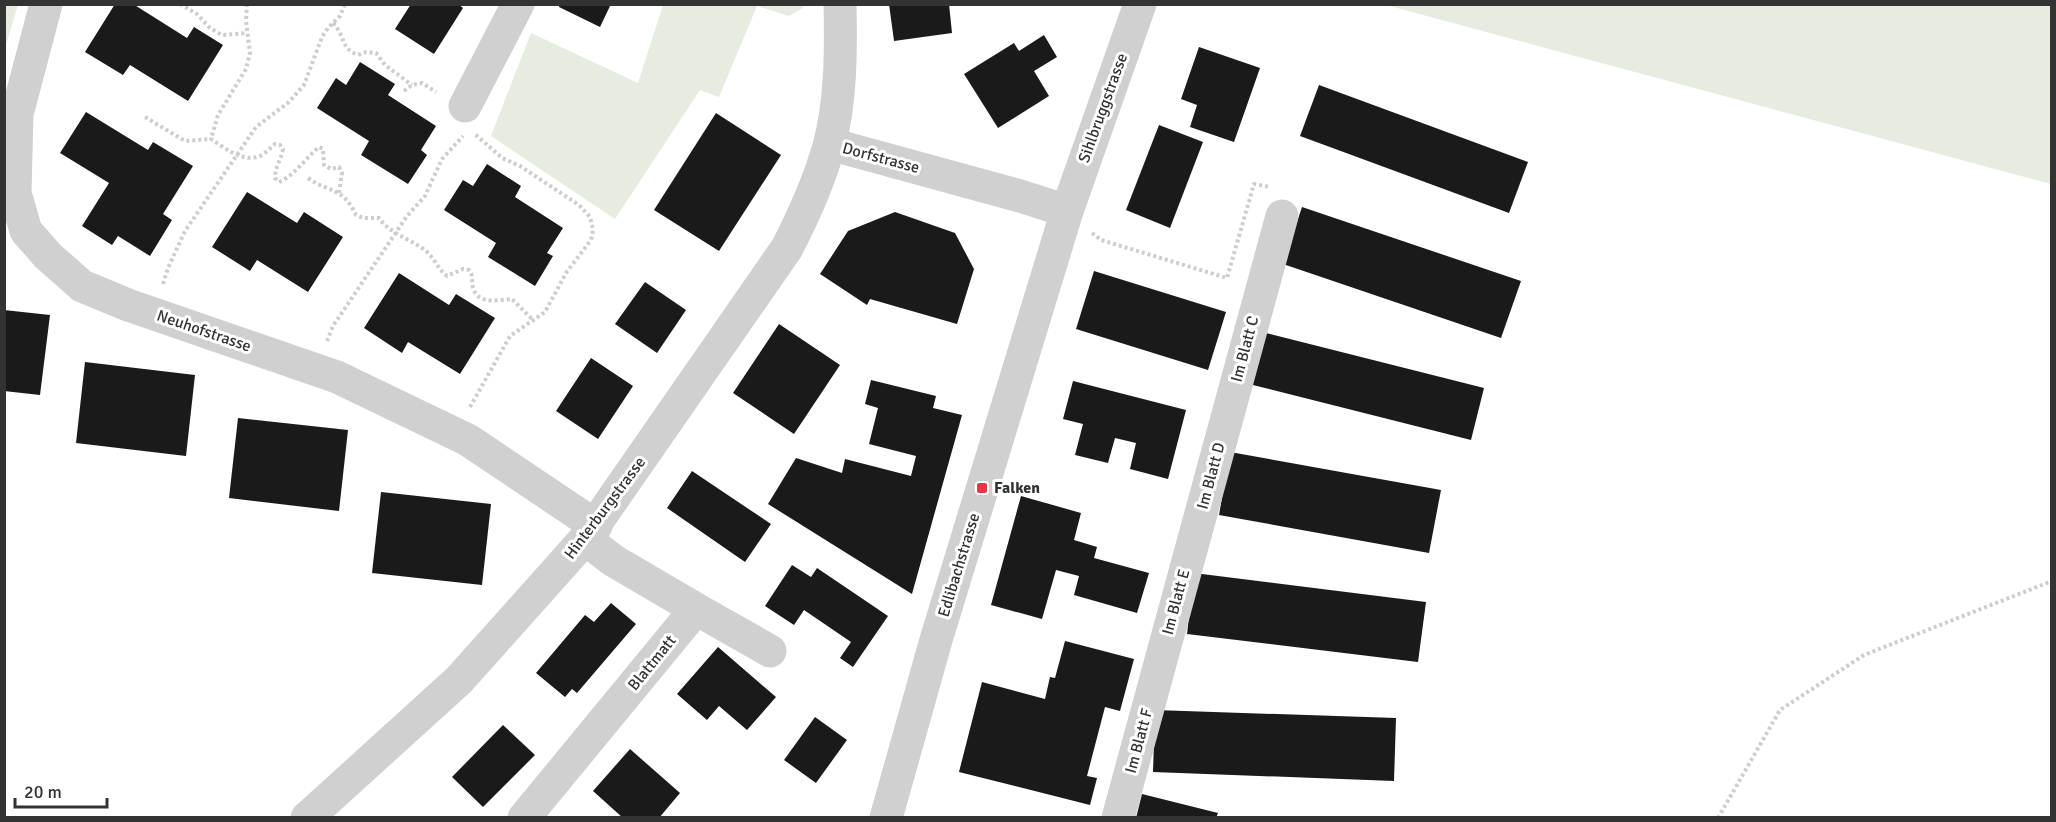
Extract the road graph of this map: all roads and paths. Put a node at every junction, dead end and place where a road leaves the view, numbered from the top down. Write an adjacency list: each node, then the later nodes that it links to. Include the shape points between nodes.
1 (46, 4): 22 (street, Neuhofstrasse, via 17,114 15,193 26,231 82,286)
2 (180, 4): 9 (path, via 222,35)
3 (247, 4): 9 (path)
4 (345, 4): 8 (path)
5 (518, 4): 12 (street)
6 (840, 4): 15 (street, Dorfstrasse, via 838,91)
7 (1140, 4): 20 (street, Sihlbruggstrasse)
8 (333, 23): 10 (path, via 342,33 349,52 376,53); 16 (path, via 322,37 304,85 256,127)
9 (247, 33): 14 (path, via 250,53 246,69 218,116)
10 (412, 85): 11 (path); 12 (path, via 422,83)
11 (404, 91)
12 (453, 103)
13 (146, 117): 14 (path, via 185,141)
14 (212, 139): 16 (path)
15 (830, 144): 20 (street, Dorfstrasse); 27 (street, Hinterburgstrasse, via 811,200 788,248)
16 (236, 156): 18 (path, via 261,156 275,144 280,145 282,155 275,170 279,182 319,147 323,149 324,165 331,169 339,167 342,173); 22 (path, via 185,231)
17 (308, 178): 18 (path)
18 (339, 193): 21 (path, via 356,215 379,218)
19 (1277, 201): 20 (path, via 1254,184 1227,278 1101,240); 25 (street, Im Blatt C, via 1263,286)
20 (1067, 211): 35 (street, Edlibachstrasse)
21 (396, 233): 23 (path, via 428,252 447,276 469,270 478,296 488,301 512,299); 23 (path, via 425,196 442,159 469,129 502,158 579,205 590,217 591,240 566,273 545,312); 24 (path, via 333,326)
22 (154, 314): 24 (street, Neuhofstrasse)
23 (533, 320): 26 (path, via 510,336)
24 (316, 370): 26 (street, Neuhofstrasse)
25 (1228, 411): 28 (street, Im Blatt D)
26 (455, 434): 27 (street, Neuhofstrasse)
27 (590, 533): 30 (street, via 614,561); 33 (street, Hinterburgstrasse, via 459,680)
28 (1193, 540): 32 (street, Im Blatt E)
29 (2052, 582): 37 (path, via 1864,655 1780,710)
30 (696, 609): 31 (street); 34 (street, Blattmatt)
31 (770, 651)
32 (1159, 664): 36 (street, Im Blatt F)
33 (307, 818)
34 (524, 818)
35 (886, 818)
36 (1118, 818)
37 (1718, 818)

